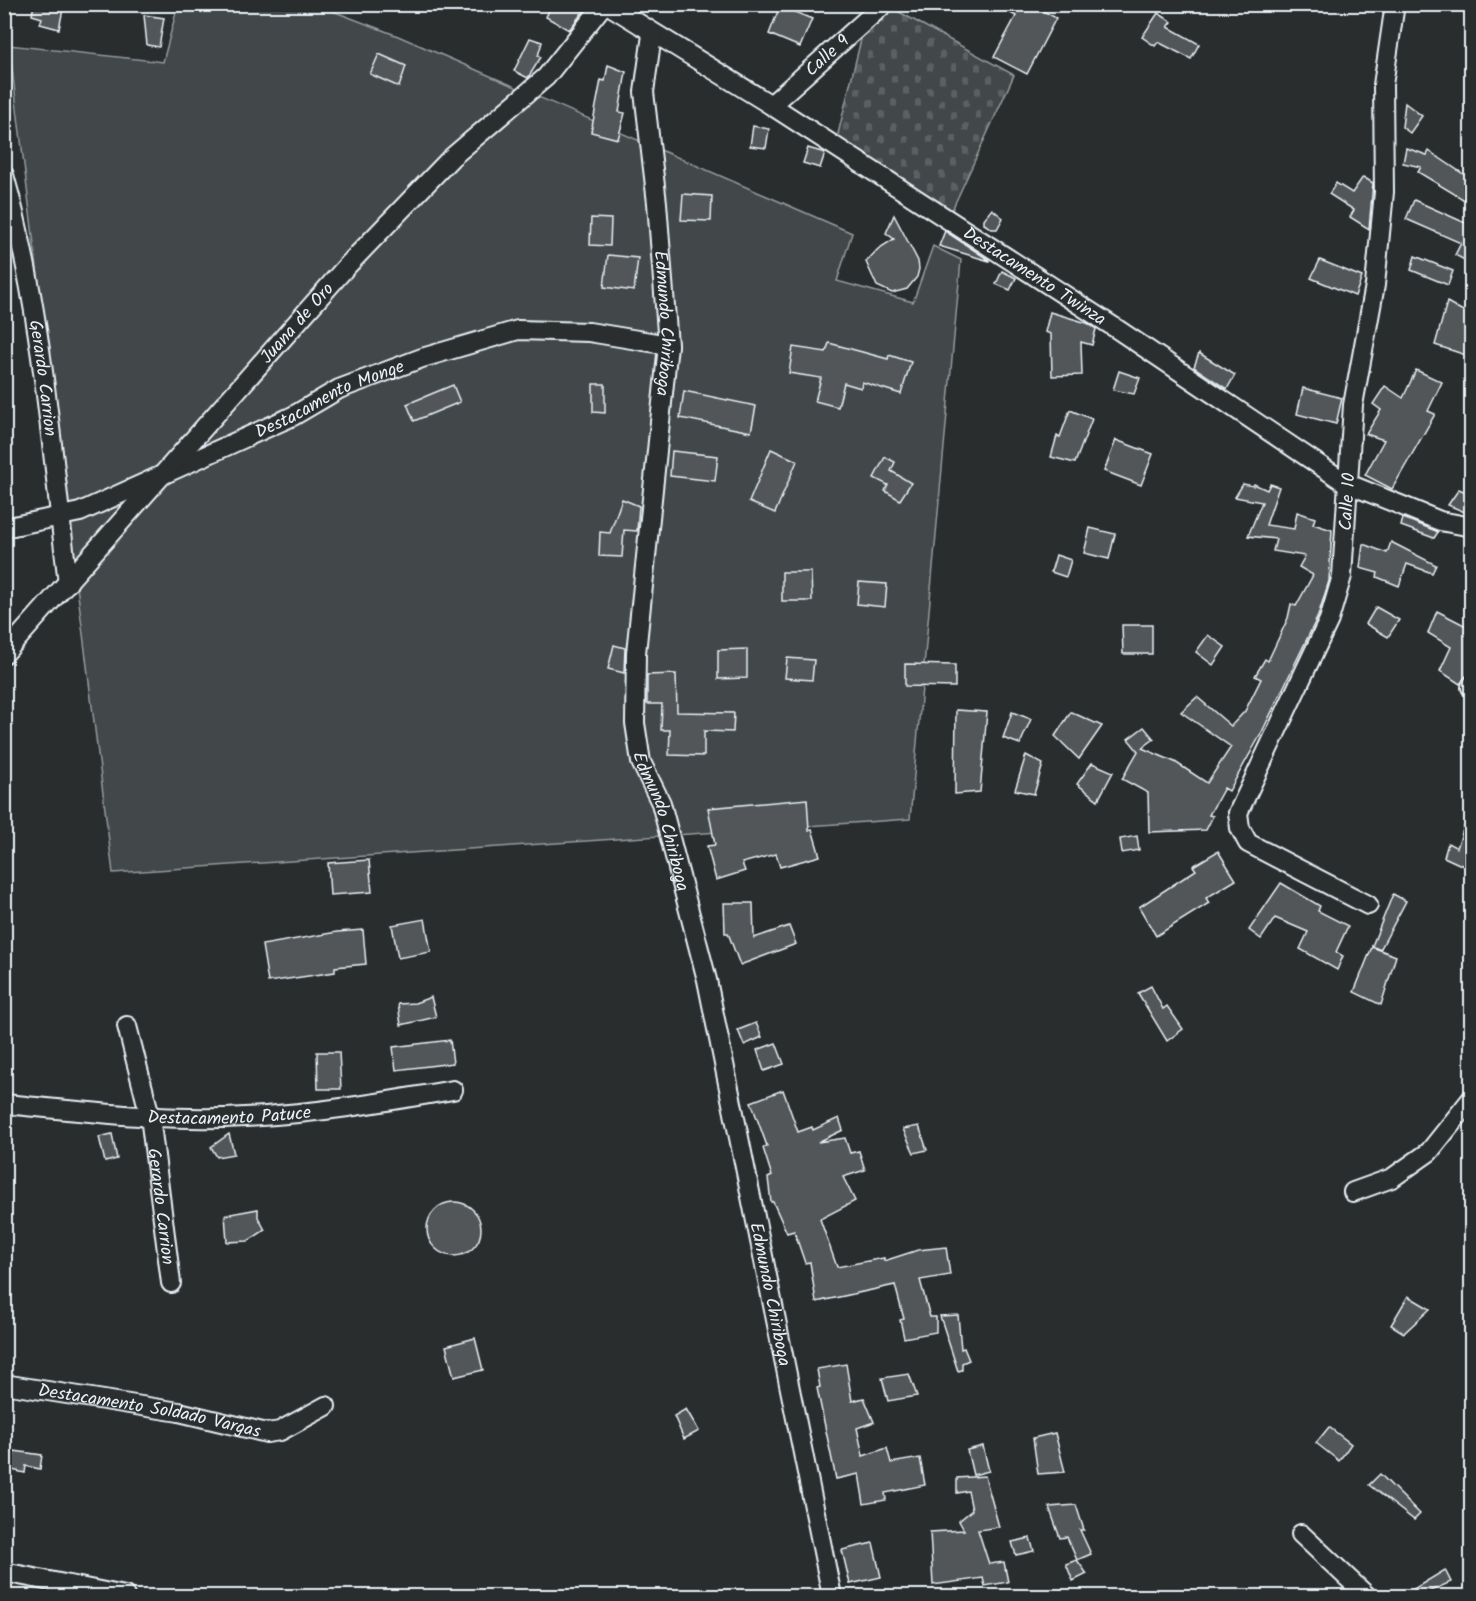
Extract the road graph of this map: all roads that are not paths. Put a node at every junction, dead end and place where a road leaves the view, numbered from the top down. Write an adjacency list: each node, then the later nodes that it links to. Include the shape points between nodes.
1 (605, 4): 4 (street, Destacamento Twinza); 8 (street, Juana de Oro, via 546,77 451,158 346,267)
2 (884, 4): 5 (street, Calle 9)
3 (1395, 4): 9 (street, Calle 10, via 1383,85 1384,192 1375,285 1356,387)
4 (652, 35): 5 (street, Destacamento Twinza); 7 (street, Edmundo Chiriboga, via 644,92)
5 (771, 105): 9 (street, Destacamento Twinza)
6 (4, 175): 10 (street, Gerardo Carrion, via 37,316)
7 (668, 345): 8 (street, Destacamento Monge, via 589,332 518,330 422,358 339,389 293,417); 28 (street, Edmundo Chiriboga, via 636,653 635,723 641,762 661,803 707,980)
8 (161, 476): 10 (street, Destacamento Monge); 13 (street, Juana de Oro)
9 (1346, 483): 11 (street, Destacamento Twinza, via 1440,521); 15 (street, Calle 10, via 1342,576 1337,600 1238,813 1248,843)
10 (60, 518): 12 (street, Destacamento Monge); 13 (street, Gerardo Carrion)
11 (1472, 527)
12 (4, 528)
13 (68, 583): 14 (street, Juana de Oro)
14 (4, 654)
15 (1368, 905)
16 (128, 1026): 20 (street, Gerardo Carrion)
17 (453, 1090): 20 (street, Destacamento Patuce, via 351,1108 256,1116)
18 (1472, 1098): 21 (street, via 1430,1152 1392,1178)
19 (4, 1104): 20 (street, Destacamento Patuce)
20 (150, 1116): 22 (street, Gerardo Carrion)
21 (1353, 1192)
22 (171, 1283)
23 (4, 1384): 24 (street, Destacamento Soldado Vargas, via 179,1412 267,1434)
24 (326, 1406)
25 (1301, 1534): 29 (street)
26 (4, 1572): 27 (street)
27 (125, 1596)
28 (832, 1596)
29 (1367, 1596)

